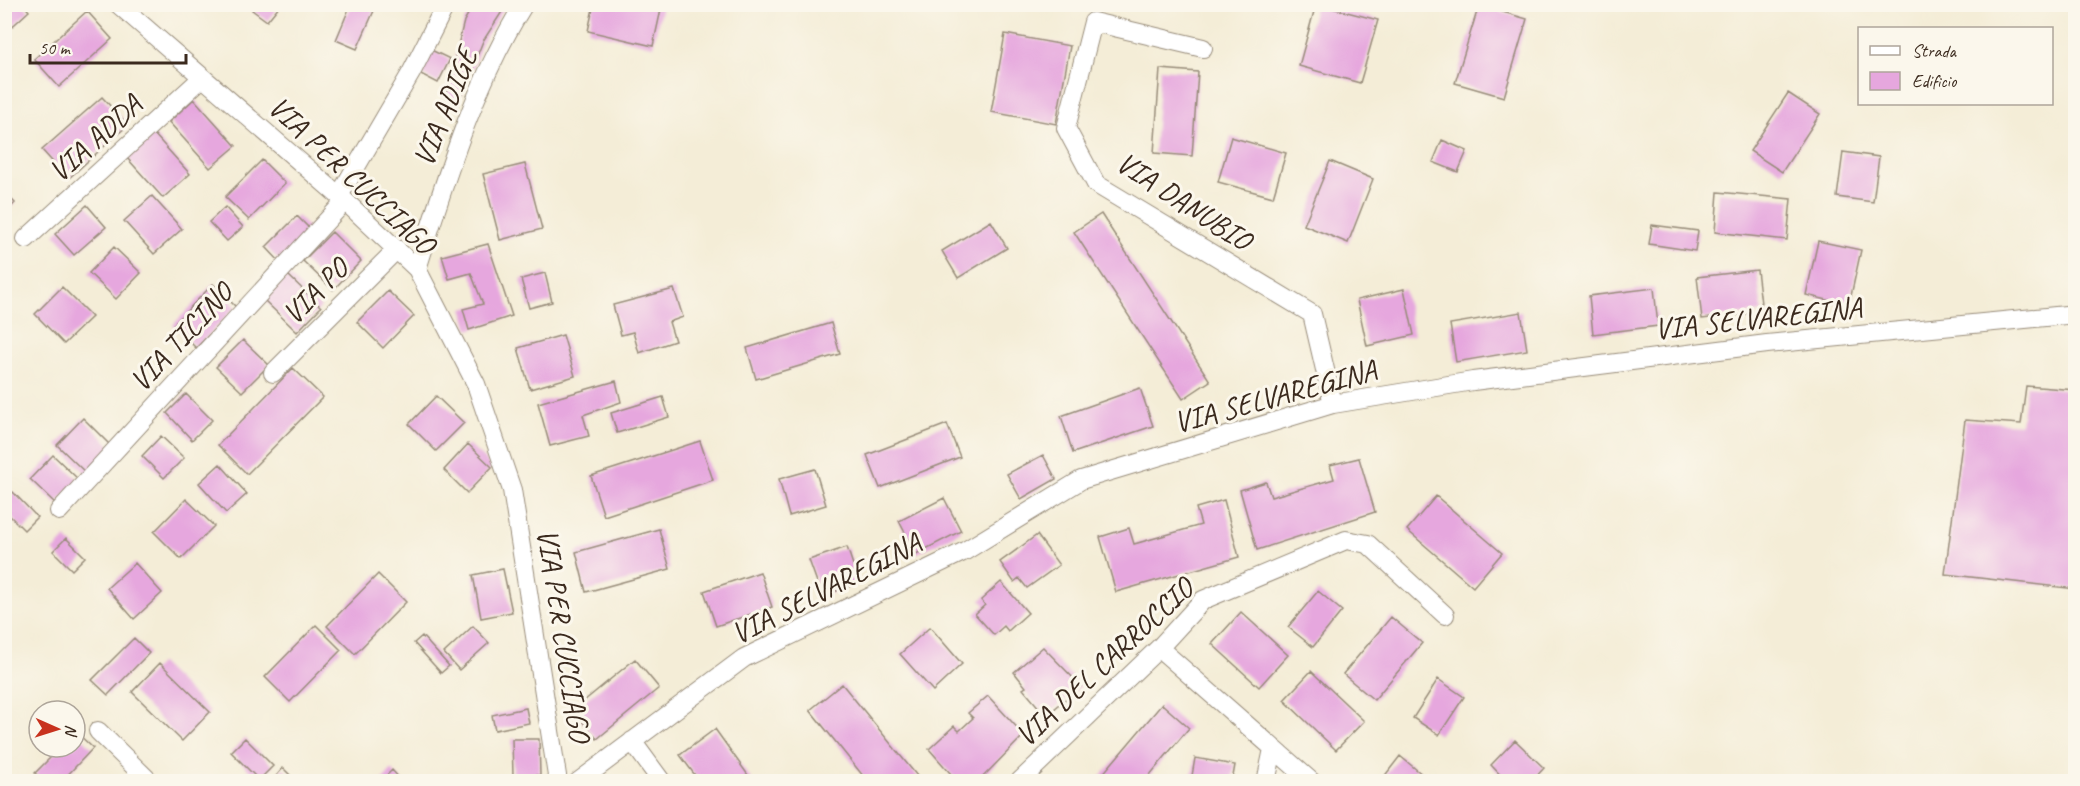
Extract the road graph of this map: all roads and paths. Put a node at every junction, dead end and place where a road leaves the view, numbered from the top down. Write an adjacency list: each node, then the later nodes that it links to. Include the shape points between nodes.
1 (118, 4): 5 (street, VIA PER CUCCIAGO)
2 (446, 4): 6 (street, VIA TICINO)
3 (524, 4): 9 (street, VIA ADIGE, via 507,32 458,141)
4 (1203, 48): 12 (street, VIA DANUBIO, via 1093,22 1066,128 1096,184 1312,314)
5 (202, 78): 6 (street, VIA PER CUCCIAGO); 7 (street, VIA ADDA)
6 (342, 198): 8 (street, VIA PER CUCCIAGO); 13 (street, VIA TICINO)
7 (26, 239)
8 (398, 249): 9 (street, VIA PER CUCCIAGO); 11 (street, VIA PO)
9 (417, 269): 20 (street, VIA PER CUCCIAGO, via 476,384 512,490)
10 (2076, 314): 12 (street, VIA SELVAREGINA, via 1744,347 1473,381)
11 (273, 374)
12 (1333, 404): 17 (street, VIA SELVAREGINA, via 1082,480 965,550 744,658)
13 (59, 511)
14 (1445, 615): 15 (street, VIA DEL CARROCCIO, via 1368,544 1346,540 1203,600)
15 (1159, 648): 18 (street); 23 (street, VIA DEL CARROCCIO)
16 (98, 731): 19 (street)
17 (632, 741): 21 (street, VIA SELVAREGINA); 22 (street)
18 (1273, 749): 24 (street); 25 (street)
19 (150, 782)
20 (558, 782)
21 (578, 782)
22 (662, 782)
23 (1019, 782)
24 (1266, 782)
25 (1312, 782)

